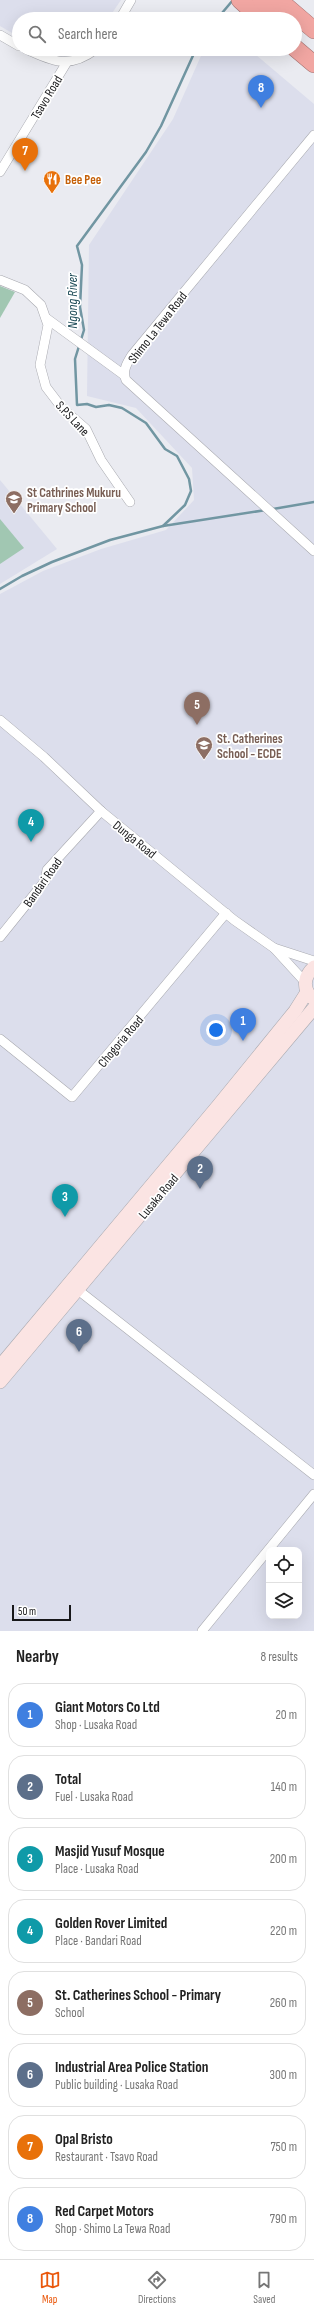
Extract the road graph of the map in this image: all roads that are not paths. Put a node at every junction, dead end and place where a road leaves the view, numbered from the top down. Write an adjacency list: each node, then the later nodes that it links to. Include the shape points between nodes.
1 (131, 0): 6 (street)
2 (240, 0): 7 (highway)
3 (262, 0): 8 (highway)
4 (279, 0): 9 (highway)
5 (289, 0): 11 (highway)
6 (124, 12)
7 (253, 12)
8 (276, 12)
9 (293, 12)
10 (302, 20): 12 (highway)
11 (314, 21)
12 (314, 30)
13 (302, 34): 16 (highway)
14 (0, 36): 15 (street)
15 (12, 42)
16 (314, 44)
17 (302, 54): 21 (highway)
18 (41, 56): 20 (street)
19 (85, 56): 20 (street)
20 (67, 62): 23 (street, Tsavo Road)
21 (314, 64)
22 (314, 136): 26 (street, Shimo La Tewa Road, via 132,355)
23 (0, 172)
24 (0, 280): 25 (street, S.P.S Lane, via 25,290 34,297 41,305)
25 (46, 318): 26 (street); 27 (street, S.P.S Lane, via 46,335 40,365 46,387 62,408 86,429 101,460)
26 (124, 375): 28 (street, Shimo La Tewa Road, via 136,390)
27 (130, 502)
28 (314, 551)
29 (1, 723): 30 (street, Dunga Road, via 44,757)
30 (101, 811): 31 (street, Dunga Road); 32 (street, Bandari Road, via 46,870 44,881)
31 (226, 913): 33 (street, Dunga Road); 38 (street, Chogoria Road, via 72,1097)
32 (0, 937)
33 (274, 948): 34 (street, Dunga Road); 36 (street, Dunga Road)
34 (314, 961)
35 (314, 967): 36 (main road, Lusaka Road, via 306,976)
36 (309, 991): 40 (main road, Lusaka Road, via 217,1107)
37 (314, 1008): 39 (main road, Lusaka Road)
38 (0, 1039)
39 (78, 1290): 41 (main road, Lusaka Road); 42 (street)
40 (0, 1366)
41 (0, 1382)
42 (314, 1475)
43 (314, 1494): 44 (street)
44 (202, 1631)

